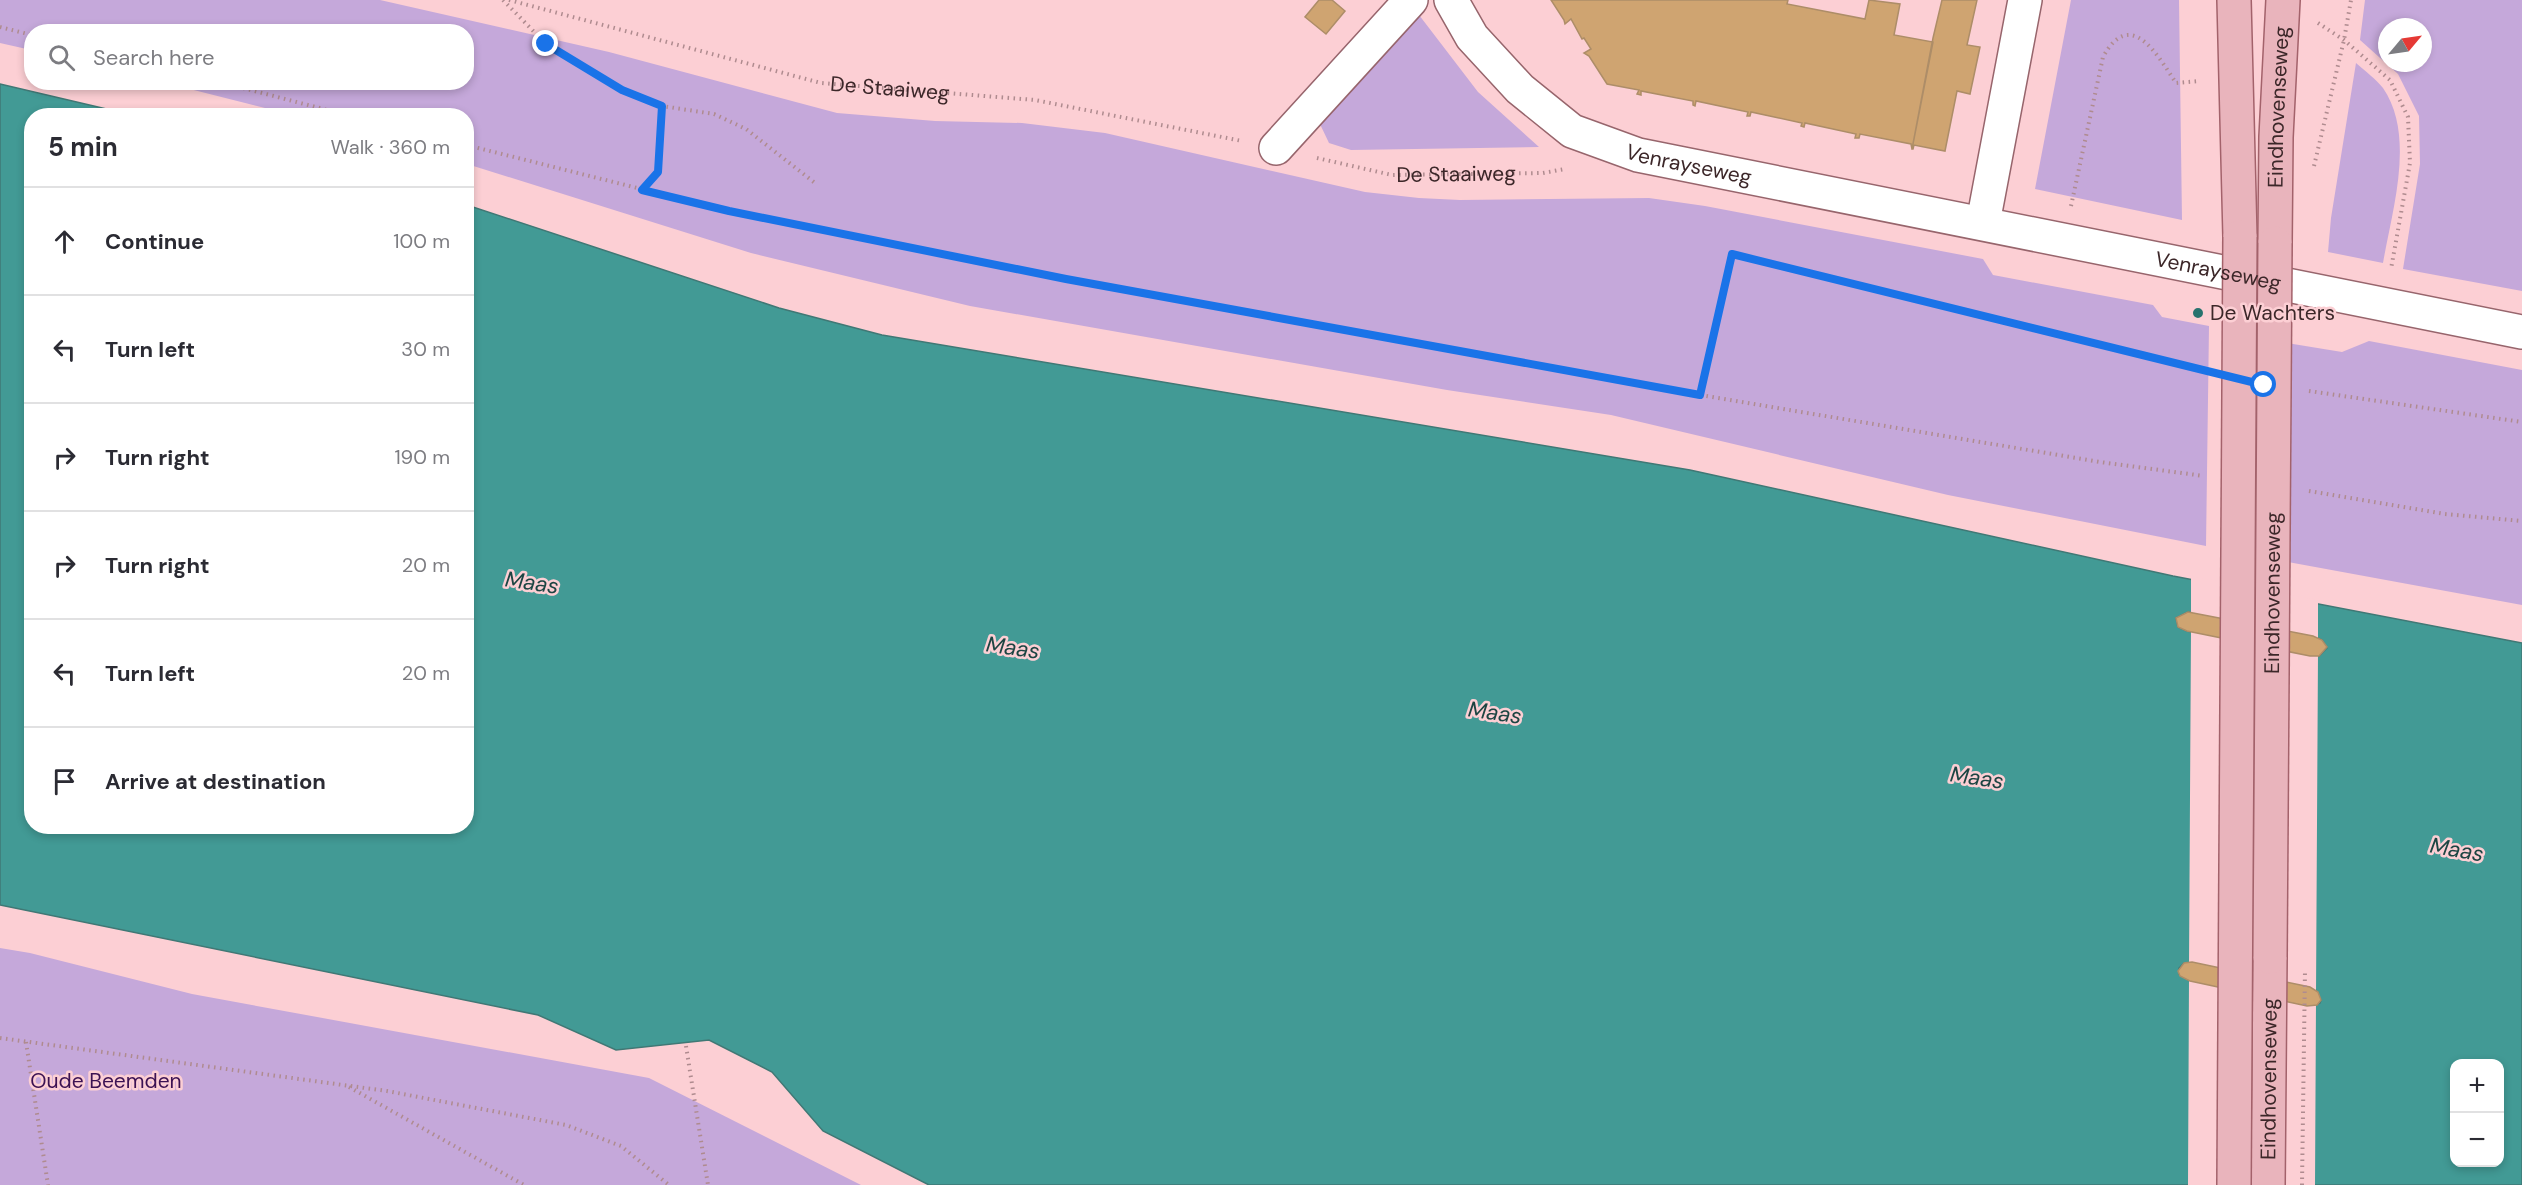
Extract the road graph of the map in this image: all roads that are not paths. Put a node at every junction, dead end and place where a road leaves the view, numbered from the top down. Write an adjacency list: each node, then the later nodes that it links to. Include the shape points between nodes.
1 (1411, 0): 6 (street)
2 (1450, 0): 7 (street, Venrayseweg, via 1472,37 1520,89 1572,131 1638,155)
3 (2025, 0): 7 (street)
4 (2234, 0): 9 (main road, Eindhovenseweg, bridge, via 2240,237)
5 (2283, 0): 10 (main road, Eindhovenseweg, bridge, via 2276,137)
6 (1276, 148)
7 (1983, 223): 8 (street, Venrayseweg)
8 (2522, 332)
9 (2234, 1185)
10 (2268, 1185)

